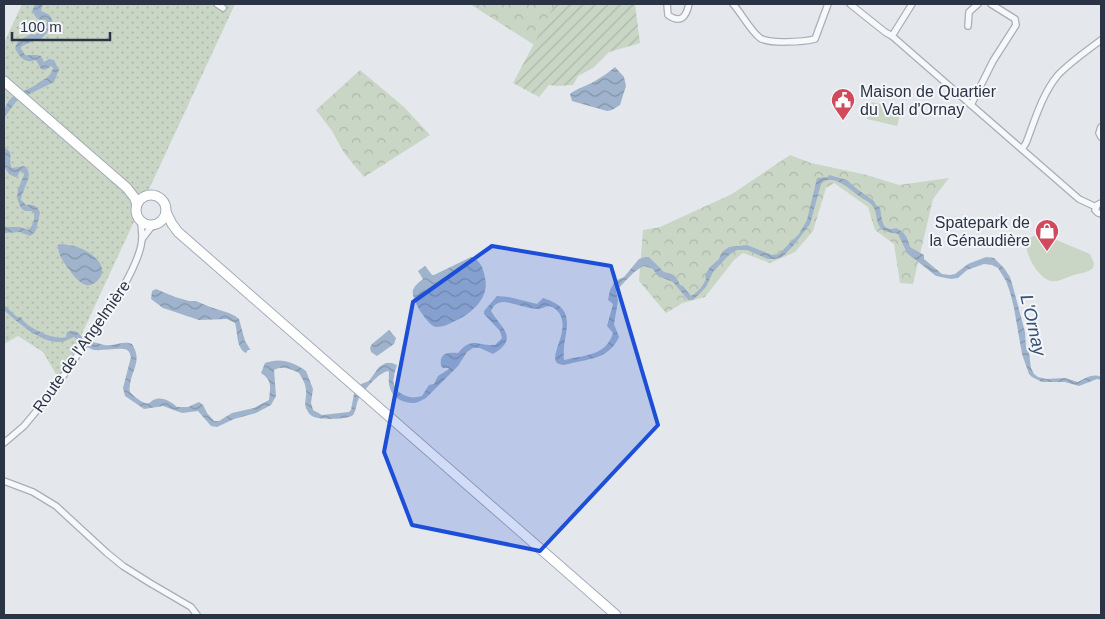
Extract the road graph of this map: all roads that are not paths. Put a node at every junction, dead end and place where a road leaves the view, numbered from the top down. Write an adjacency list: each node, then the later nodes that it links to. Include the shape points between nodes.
1 (217, 4): 10 (street)
2 (667, 4): 3 (street, via 668,15 679,20 684,17)
3 (688, 4)
4 (733, 4): 5 (street, via 764,41 800,42 815,39)
5 (828, 4)
6 (850, 4): 12 (street)
7 (912, 4): 12 (street)
8 (978, 4): 11 (street, via 969,12)
9 (991, 4): 15 (street, via 1015,19 1016,25)
10 (222, 8)
11 (968, 26)
12 (892, 36): 15 (street)
13 (1101, 40): 18 (street, via 1059,75 1045,96)
14 (4, 81): 19 (main road)
15 (971, 105): 18 (street)
16 (1101, 127): 17 (street)
17 (1101, 137)
18 (1022, 149): 22 (street, via 1078,199)
19 (127, 188): 20 (main road); 21 (main road)
20 (147, 196): 21 (main road); 23 (main road, via 161,199)
21 (137, 204): 25 (main road, via 136,213)
22 (1099, 204): 24 (street, via 1095,210)
23 (166, 212): 26 (main road, via 164,219); 27 (main road)
24 (1101, 214)
25 (141, 222): 26 (main road); 28 (street, Route de l'Angelmière)
26 (155, 225): 27 (main road); 28 (street, Route de l'Angelmière)
27 (178, 232): 32 (main road)
28 (142, 239): 29 (street, Route de l'Angelmière, via 130,276 91,336 53,391 24,426)
29 (4, 443)
30 (4, 481): 31 (street, via 33,492 56,506 123,566 191,607)
31 (197, 615)
32 (616, 615)

